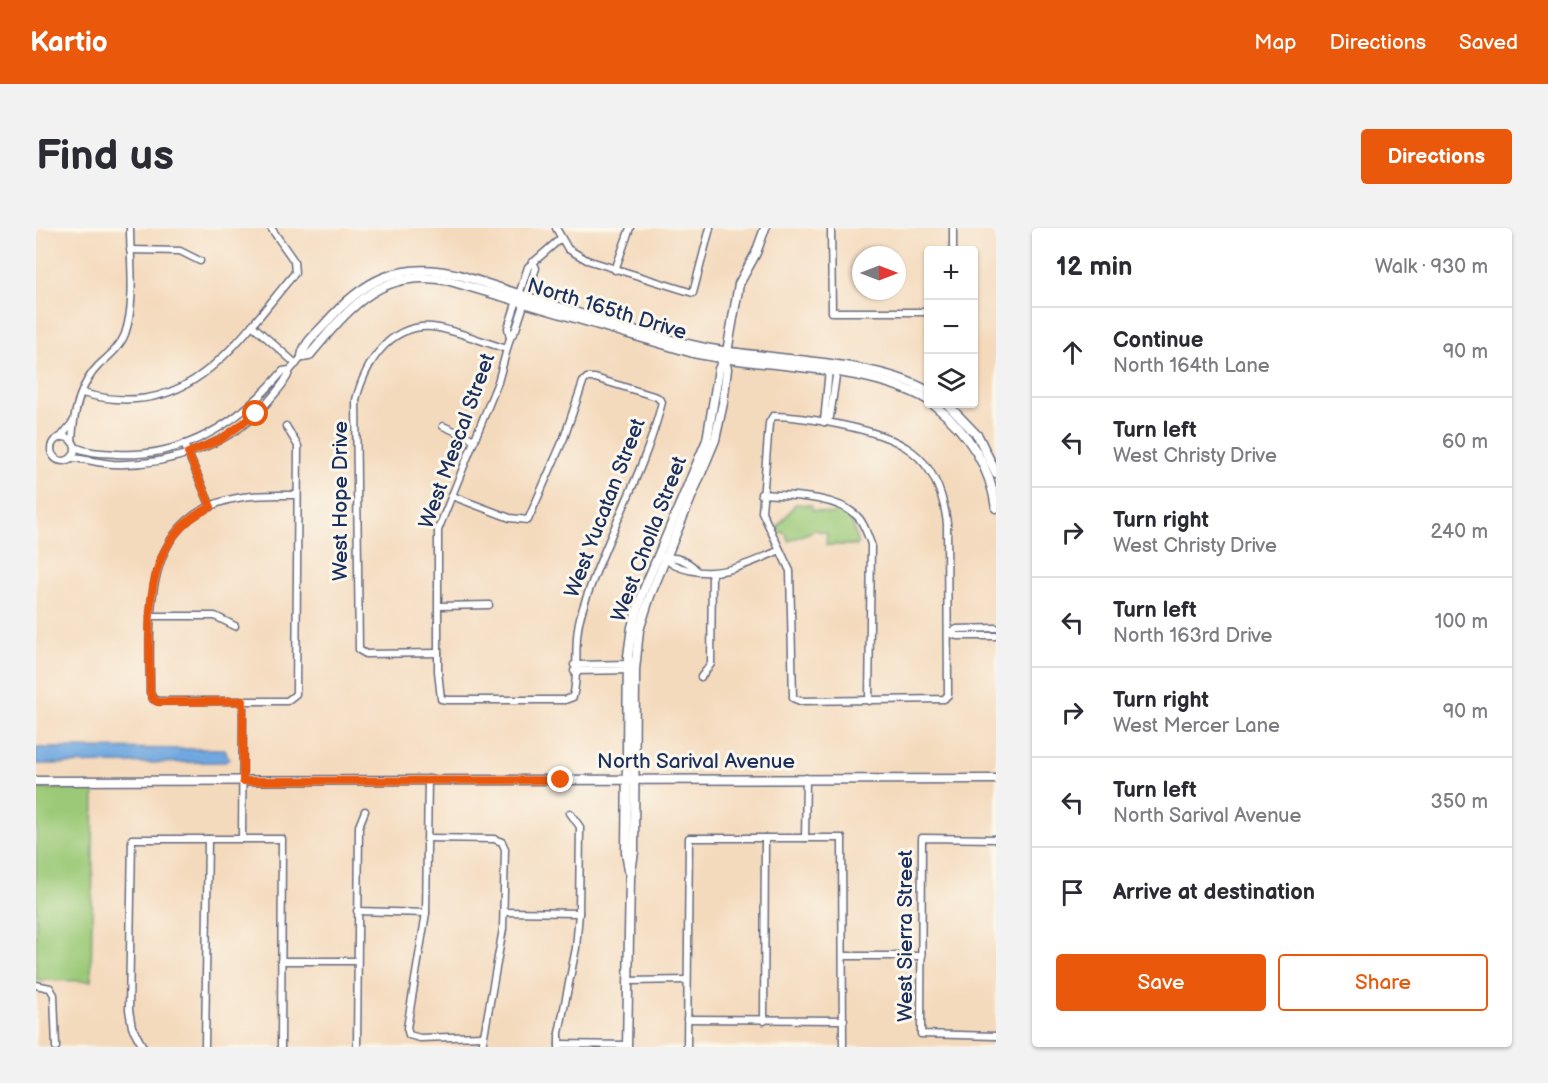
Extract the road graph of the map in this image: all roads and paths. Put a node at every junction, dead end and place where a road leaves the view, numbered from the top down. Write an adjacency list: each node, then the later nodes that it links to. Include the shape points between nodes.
1 (130, 228): 11 (street)
2 (271, 228): 16 (street, via 296,269)
3 (556, 228): 9 (street)
4 (630, 228): 13 (street)
5 (710, 228): 13 (street, North 165th Drive, via 693,292)
6 (765, 228): 18 (street, West Cholla Street, via 739,284)
7 (831, 228): 15 (street, via 832,312)
8 (952, 228): 10 (street)
9 (560, 239): 13 (street, North 165th Drive, via 587,260); 14 (street, West Mescal Street, via 533,262 536,268)
10 (953, 246)
11 (130, 250): 12 (street, via 180,251); 23 (street, via 126,332 92,374)
12 (201, 261)
13 (615, 270)
14 (521, 298): 17 (street, West Mescal Street, via 508,328); 18 (street, North 165th Drive, via 665,345); 19 (street, North 165th Drive, via 441,279 392,282 359,300 309,356)
15 (924, 312)
16 (252, 326): 19 (street); 23 (street, via 214,367 175,390 134,400)
17 (507, 349): 33 (street, West Mescal Street); 54 (street, West Hope Drive, via 432,327 411,329 374,355 361,378 356,400 359,650 366,654)
18 (726, 356): 21 (street, North 165th Drive); 45 (street, West Cholla Street, via 719,369 707,440)
19 (299, 360): 20 (street)
20 (290, 370): 35 (street, via 283,371 240,415 208,435); 36 (street, via 288,378 265,405 241,427)
21 (833, 370): 22 (street, via 897,377); 24 (street, North 165th Drive, via 895,385); 28 (street)
22 (924, 389)
23 (82, 393): 27 (street)
24 (924, 398)
25 (939, 408): 29 (street)
26 (950, 408): 29 (street)
27 (73, 421): 32 (street); 34 (street)
28 (824, 422): 39 (street, via 773,416); 52 (street, via 879,432 901,443 920,458 937,483 945,504)
29 (961, 422): 38 (street, via 982,444); 43 (street, via 983,462)
30 (286, 426): 40 (street, via 298,446)
31 (443, 426): 33 (street)
32 (60, 438): 34 (street); 37 (street, via 52,447 53,454 62,461)
33 (475, 440): 41 (street, West Mescal Street)
34 (74, 444): 35 (street, via 91,452 124,454); 37 (street)
35 (184, 444): 36 (street)
36 (188, 453): 37 (street, via 127,464); 42 (street)
37 (72, 458)
38 (996, 473)
39 (761, 494): 44 (street, via 762,513); 59 (street, via 834,503 857,516 871,543)
40 (297, 495): 42 (street, via 241,497); 60 (street, via 296,694 293,699)
41 (452, 496): 48 (street, West Mescal Street, via 438,530); 56 (street, West Yucatan Street, via 510,518 528,520 587,378 657,397 662,402 647,450 593,576 579,622)
42 (211, 507): 49 (street, via 172,536 154,575)
43 (996, 508)
44 (780, 550): 46 (street, via 735,571); 59 (street, via 792,582 793,698)
45 (663, 557): 46 (street); 55 (street, West Cholla Street, via 641,621)
46 (712, 573): 57 (street, via 711,664)
47 (489, 605): 48 (street)
48 (439, 606): 54 (street, West Mescal Street)
49 (150, 616): 50 (street, via 215,616); 60 (street, via 153,699)
50 (235, 626)
51 (996, 628): 52 (street, via 957,629)
52 (949, 633): 53 (street); 59 (street, via 948,695 944,699)
53 (996, 636)
54 (438, 653): 58 (street, West Mescal Street, via 441,699)
55 (631, 667): 56 (street); 63 (street, West Cholla Street)
56 (574, 668): 58 (street, West Yucatan Street)
57 (701, 677)
58 (573, 697)
59 (869, 700)
60 (243, 701): 66 (street)
61 (806, 778): 63 (street, North Sarival Avenue); 64 (street, North Sarival Avenue); 71 (street)
62 (428, 779): 63 (street, North Sarival Avenue); 66 (street, North Sarival Avenue); 69 (street)
63 (631, 779): 84 (street, West Cholla Street, via 626,852 630,878)
64 (996, 779)
65 (36, 781): 66 (street, North Sarival Avenue)
66 (243, 781): 73 (street)
67 (365, 811): 75 (street, via 359,826)
68 (570, 813): 78 (street, via 580,827)
69 (428, 838): 76 (street, via 502,842); 77 (street)
70 (765, 838): 71 (street); 83 (street, via 689,838); 88 (street)
71 (805, 838): 79 (street, via 842,838)
72 (208, 839): 73 (street); 94 (street, via 132,839 129,1010 132,1028); 95 (street)
73 (242, 839): 81 (street, via 282,840)
74 (996, 839): 80 (street, West Sierra Street, via 922,838)
75 (357, 910): 77 (street); 82 (street)
76 (504, 912): 78 (street); 89 (street)
77 (426, 913): 89 (street, via 409,1035)
78 (579, 913): 91 (street)
79 (843, 956): 80 (street); 87 (street)
80 (922, 956): 90 (street, West Sierra Street, via 921,1034)
81 (281, 961): 82 (street); 96 (street)
82 (356, 961): 97 (street)
83 (687, 980): 84 (street); 86 (street)
84 (629, 981): 92 (street, West Cholla Street)
85 (36, 986): 93 (street, via 50,988 54,994)
86 (687, 1019): 88 (street); 99 (street)
87 (844, 1020): 88 (street); 100 (street)
88 (764, 1021)
89 (482, 1036): 98 (street)
90 (996, 1036)
91 (559, 1046): 92 (street)
92 (627, 1046)
93 (56, 1047)
94 (143, 1047)
95 (205, 1047)
96 (281, 1047)
97 (357, 1047)
98 (482, 1047)
99 (687, 1047)
100 (843, 1047)

